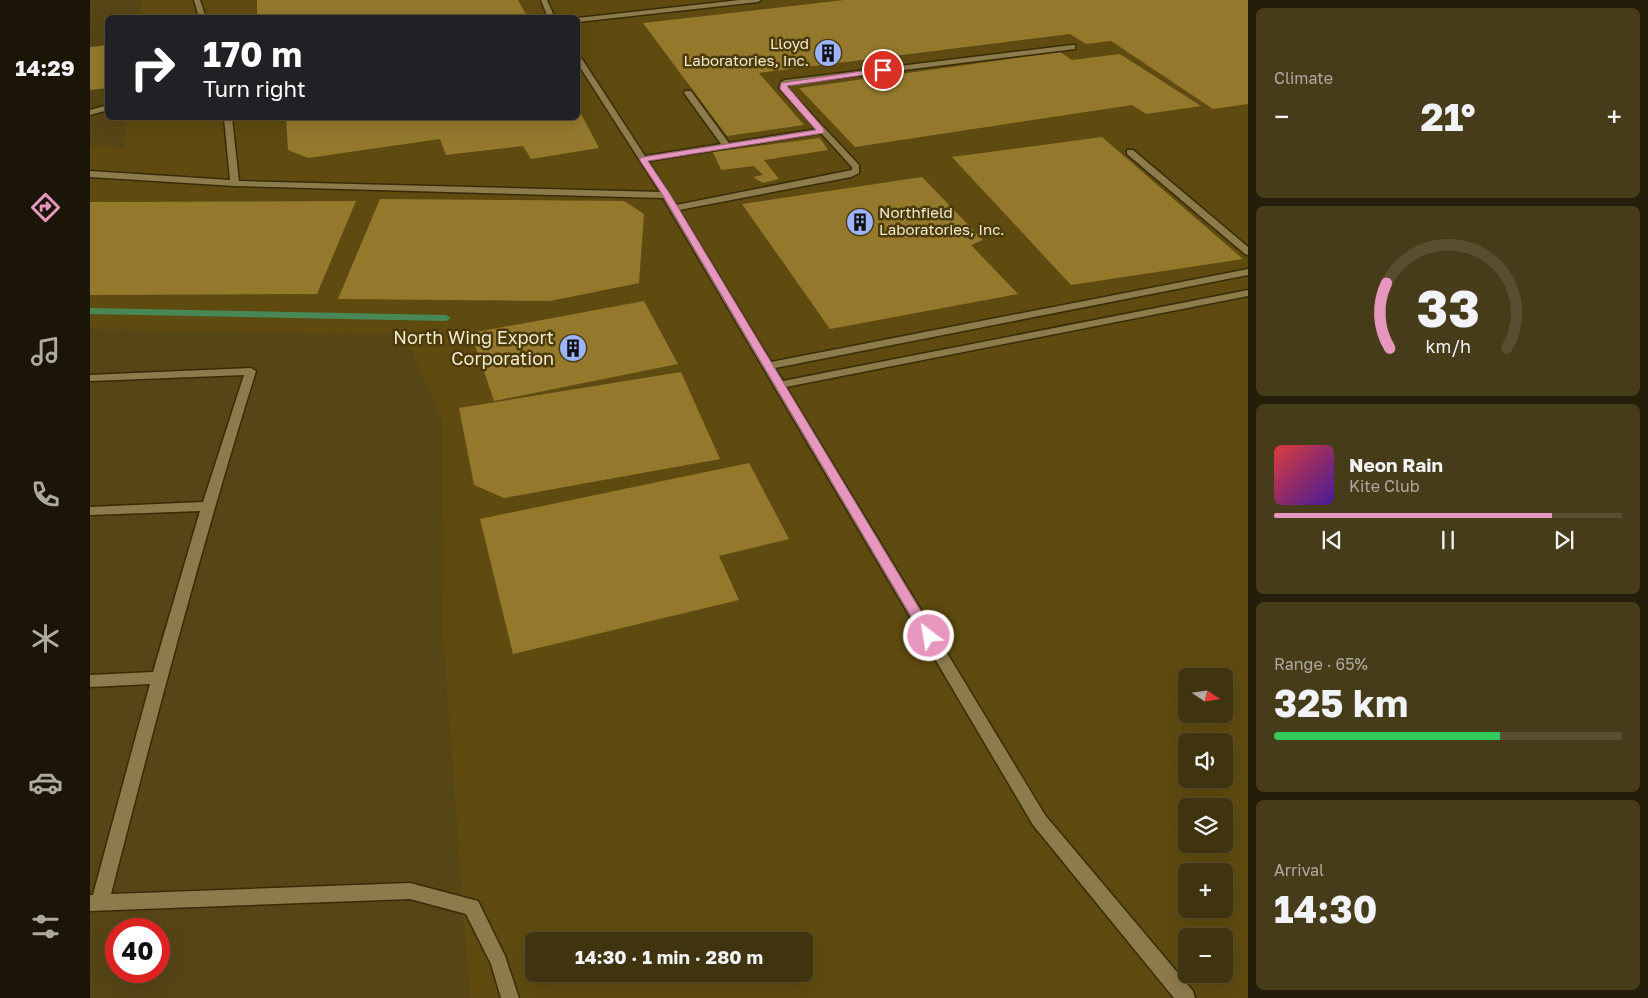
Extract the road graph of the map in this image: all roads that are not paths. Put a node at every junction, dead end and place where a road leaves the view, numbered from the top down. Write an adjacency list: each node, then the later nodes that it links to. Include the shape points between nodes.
1 (197, 0): 4 (street)
2 (544, 0): 5 (street)
3 (758, 0): 6 (street)
4 (201, 15)
5 (551, 15)
6 (580, 20)
7 (1072, 46): 13 (street, via 784,84 783,88)
8 (580, 62): 16 (street)
9 (688, 94): 14 (street)
10 (105, 108): 11 (street)
11 (90, 113)
12 (228, 120): 18 (street)
13 (821, 131): 14 (street); 20 (street, via 856,167 856,171)
14 (728, 146): 16 (street)
15 (1130, 152): 21 (street)
16 (643, 159): 19 (street)
17 (90, 174): 18 (street)
18 (235, 183): 19 (street)
19 (666, 194): 20 (street)
20 (674, 208): 24 (street)
21 (1248, 252)
22 (1248, 272): 24 (street)
23 (1248, 292): 26 (street)
24 (768, 366): 26 (street)
25 (90, 378): 27 (street, via 251,371)
26 (780, 386): 33 (street, via 1039,820)
27 (208, 506): 28 (street); 29 (street)
28 (90, 511)
29 (158, 678): 30 (street); 31 (street)
30 (90, 682)
31 (95, 902): 32 (street, via 410,891 472,907 499,962)
32 (510, 998)
33 (1186, 998)

